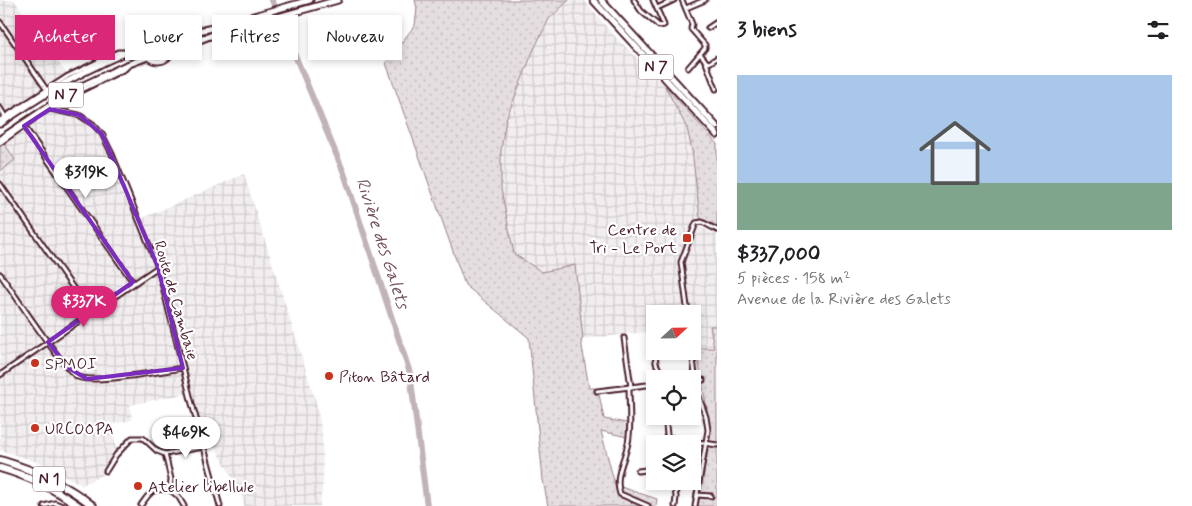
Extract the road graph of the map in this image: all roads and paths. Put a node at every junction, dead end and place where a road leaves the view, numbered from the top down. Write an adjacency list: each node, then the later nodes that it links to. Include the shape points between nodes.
1 (310, 0): 15 (main road)
2 (338, 0): 16 (main road)
3 (593, 0): 36 (main road, N 7)
4 (601, 0): 35 (main road, N 7)
5 (634, 0): 10 (street, via 659,26 664,25)
6 (653, 0): 10 (street)
7 (674, 0): 10 (street)
8 (682, 0): 11 (street)
9 (705, 0): 11 (street)
10 (657, 8)
11 (686, 8): 19 (street, via 691,29 705,45)
12 (0, 22): 25 (street)
13 (717, 22): 14 (street)
14 (708, 28)
15 (202, 30)
16 (202, 39)
17 (125, 53): 25 (street, via 118,52 95,62)
18 (125, 53): 33 (main road, N 7, via 63,84)
19 (701, 55): 22 (street); 24 (street)
20 (717, 58): 22 (street, via 709,64)
21 (141, 60): 23 (main road, N 7)
22 (705, 60): 26 (street)
23 (130, 63): 27 (street, via 125,69); 37 (main road, N 7, via 73,90)
24 (688, 68)
25 (46, 89): 31 (street)
26 (716, 89)
27 (60, 102): 29 (street); 30 (street)
28 (0, 108): 31 (street)
29 (50, 109): 30 (street, Route de Cambaie); 34 (street)
30 (64, 111): 41 (street, Route de Cambaie, via 79,115 102,134)
31 (6, 116): 32 (street)
32 (0, 120)
33 (0, 124)
34 (24, 126): 38 (street); 43 (street)
35 (717, 127)
36 (717, 135)
37 (0, 139)
38 (0, 143)
39 (0, 184): 45 (street)
40 (717, 230): 44 (street, via 697,222 694,224 681,262)
41 (158, 266): 43 (street); 48 (street, Route de Cambaie)
42 (0, 275): 47 (street)
43 (134, 282): 45 (street)
44 (687, 305)
45 (90, 312): 47 (street)
46 (624, 338): 51 (street)
47 (48, 342): 48 (street, via 73,374 87,379); 49 (street)
48 (183, 368): 57 (street, Route de Cambaie)
49 (0, 375)
50 (646, 385): 51 (street)
51 (630, 387): 52 (street); 77 (street, via 629,437 617,484 620,494)
52 (597, 391)
53 (701, 403): 55 (street, via 708,424)
54 (701, 442): 55 (street)
55 (706, 443): 56 (street); 67 (street)
56 (717, 445)
57 (203, 447): 58 (street); 76 (street, Route de Cambaie)
58 (165, 454): 62 (street, via 143,438 132,438); 64 (street, via 172,479)
59 (0, 460): 74 (highway, N 1, via 36,472)
60 (0, 468): 73 (highway, N 1, via 41,484)
61 (646, 470): 63 (street)
62 (106, 471)
63 (638, 471)
64 (170, 490): 70 (street, via 152,491); 75 (street)
65 (675, 490): 69 (street)
66 (677, 490): 69 (street)
67 (696, 495): 68 (street); 79 (street)
68 (711, 496)
69 (676, 497): 78 (street)
70 (141, 505)
71 (44, 506): 72 (street, via 55,502)
72 (62, 506)
73 (78, 506)
74 (93, 506)
75 (184, 506)
76 (220, 506)
77 (648, 506)
78 (675, 506)
79 (694, 506)

